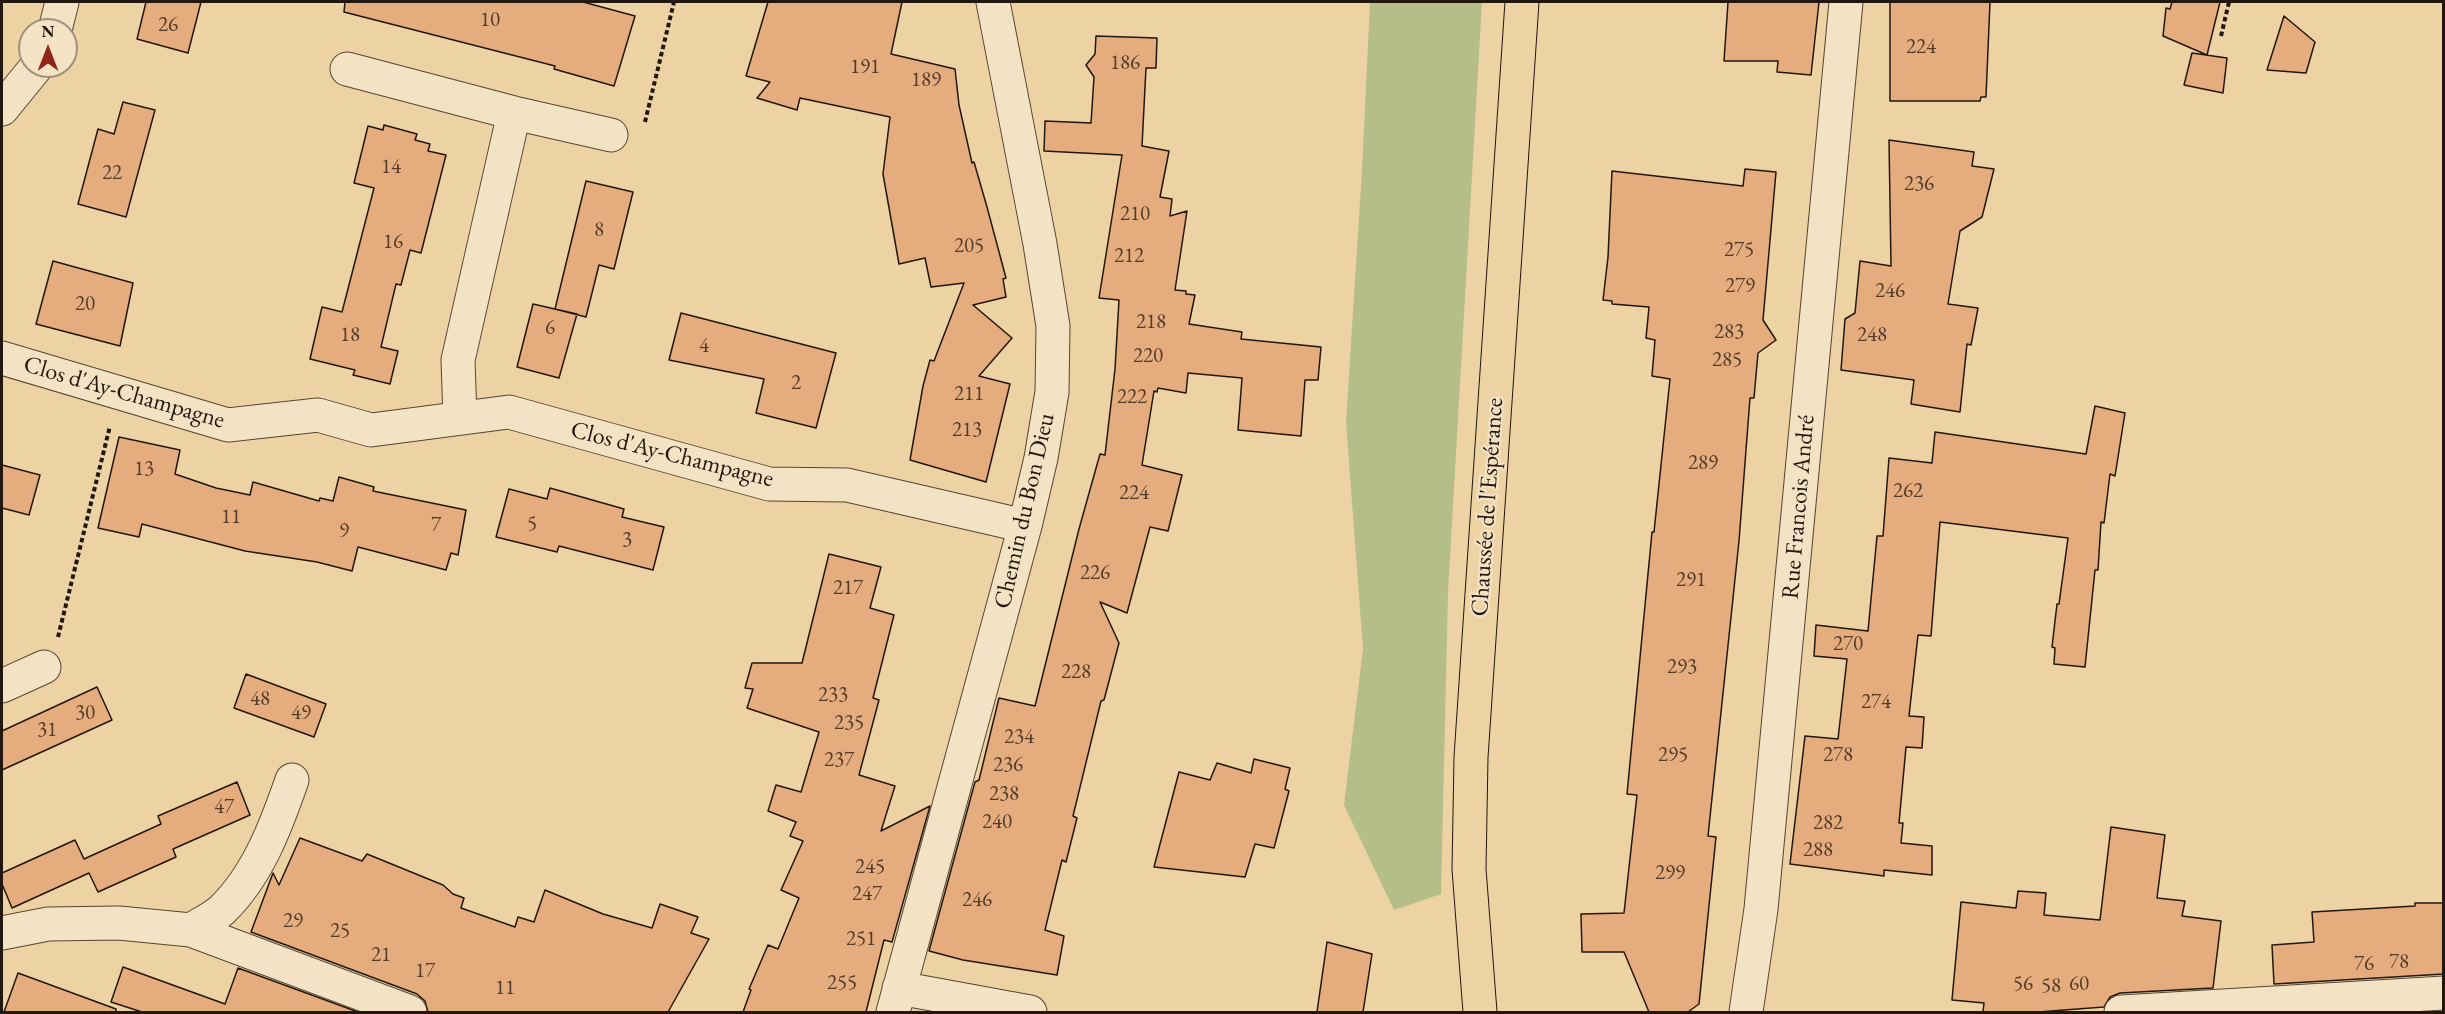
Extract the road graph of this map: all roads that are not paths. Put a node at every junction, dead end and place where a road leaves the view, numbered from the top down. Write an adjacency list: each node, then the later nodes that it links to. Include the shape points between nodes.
1 (63, 2): 5 (street)
2 (993, 2): 13 (street, Chemin du Bon Dieu, via 1053,326 1052,392)
3 (1522, 2): 23 (main road, Chaussée de l'Espérance, via 1471,757 1469,869)
4 (1846, 2): 24 (street, Rue Francois André, via 1761,909)
5 (58, 18)
6 (347, 69): 9 (street)
7 (27, 78): 8 (street)
8 (2, 109)
9 (514, 113): 10 (street); 12 (street, via 458,360)
10 (611, 135)
11 (2, 358): 12 (street, Clos d'Ay-Champagne, via 228,425 318,415 371,430)
12 (460, 418): 13 (street, Clos d'Ay-Champagne, via 509,412 769,484 847,485)
13 (1025, 526): 20 (street, Chemin du Bon Dieu)
14 (44, 667): 15 (street)
15 (2, 686)
16 (292, 780): 17 (street, via 273,835 249,876 221,910)
17 (190, 930): 18 (street, via 119,923 48,924); 21 (street)
18 (2, 933)
19 (2444, 993): 25 (street)
20 (896, 1000): 22 (street)
21 (410, 1012)
22 (1030, 1012)
23 (1480, 1012)
24 (1746, 1012)
25 (2121, 1012)

